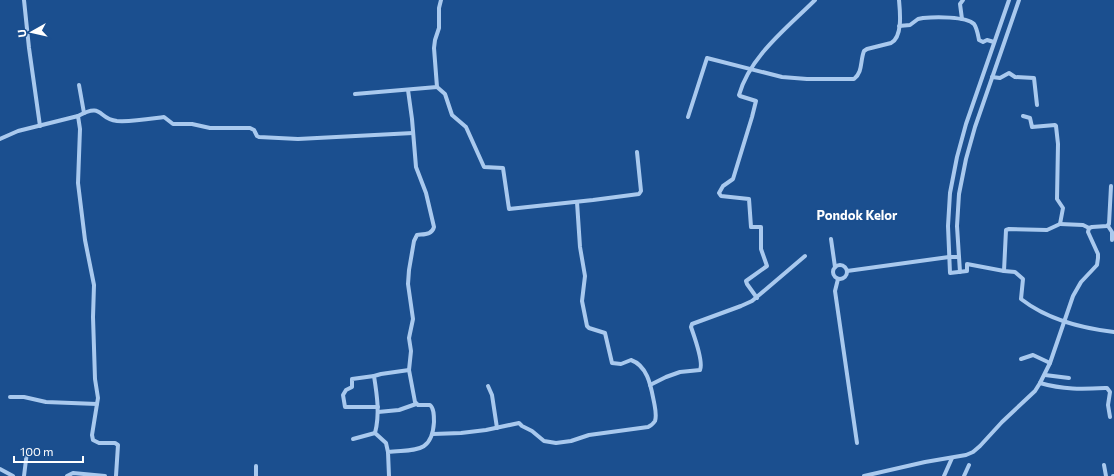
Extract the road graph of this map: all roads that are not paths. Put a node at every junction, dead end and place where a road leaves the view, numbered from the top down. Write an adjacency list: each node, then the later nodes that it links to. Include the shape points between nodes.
1 (24, 0): 24 (street)
2 (441, 0): 16 (street, via 439,28 434,48)
3 (815, 0): 13 (street, via 770,44)
4 (899, 0): 10 (street)
5 (963, 0): 8 (street, via 960,4)
6 (1009, 0): 9 (street)
7 (1019, 0): 11 (street)
8 (962, 19): 10 (street, via 923,18 910,25); 12 (street, via 973,23 979,40)
9 (1001, 22): 11 (street); 12 (street)
10 (899, 26): 13 (street, via 894,41 864,51 860,72 854,79 782,77)
11 (1010, 26): 14 (street)
12 (994, 42): 27 (street)
13 (751, 70): 23 (street, via 707,58); 46 (street, via 739,95 756,101 752,117 733,179 719,192 721,196 749,199 751,227 761,228 761,249 767,266 746,281)
14 (992, 77): 19 (street, via 1000,78 1009,73 1034,78); 29 (street)
15 (79, 85): 20 (street)
16 (437, 88): 17 (street); 32 (street, via 445,94 452,115 466,127 484,167 503,168 509,209)
17 (408, 90): 18 (street); 25 (street)
18 (355, 94)
19 (1037, 105)
20 (84, 113): 21 (street); 25 (street, via 97,110 106,118 116,121 166,117 173,124 192,124 210,128 250,128 259,137)
21 (78, 116): 24 (street); 59 (street, via 78,183 94,285 92,317)
22 (1023, 116): 33 (street, via 1030,118 1032,127 1056,126 1057,199 1063,208)
23 (688, 117)
24 (40, 126): 26 (street, via 18,131)
25 (413, 134): 51 (street, via 416,167 426,193 434,227 431,233 417,235 414,241 408,284 413,319 409,338)
26 (0, 139)
27 (959, 151): 29 (street); 39 (street, via 950,193)
28 (637, 152): 32 (street, via 640,193)
29 (968, 153): 40 (street, via 959,194)
30 (1111, 186): 31 (street)
31 (1112, 193): 34 (street)
32 (577, 202): 56 (street, via 585,276 582,301 587,326 605,333 612,363 633,361 642,369)
33 (1060, 224): 35 (street, via 1083,225); 43 (street, via 1047,230 1006,230)
34 (1108, 226): 35 (street); 37 (street, via 1112,232)
35 (1089, 228): 47 (street, via 1088,232 1098,254 1097,265 1081,282 1073,296)
36 (831, 239): 41 (street)
37 (1112, 240)
38 (805, 256): 46 (street)
39 (949, 257): 40 (street); 42 (street); 44 (street, via 950,273)
40 (958, 257): 44 (street)
41 (835, 267): 42 (street, via 840,265); 45 (street, via 834,276)
42 (847, 271): 45 (street, via 843,279)
43 (1004, 271): 44 (street, via 967,264 967,271); 47 (street, via 1015,272 1022,278 1022,300 1042,313)
44 (960, 272)
45 (838, 279): 67 (street, via 835,292)
46 (757, 298): 56 (street, via 692,324 700,370 680,372)
47 (1065, 322): 48 (street); 50 (street)
48 (1114, 332)
49 (1022, 359): 50 (street, via 1033,355)
50 (1050, 363): 52 (street)
51 (409, 370): 53 (street); 60 (street)
52 (1045, 375): 54 (street); 55 (street)
53 (374, 376): 61 (street); 61 (street, via 352,379 352,387 343,395 345,407)
54 (1069, 378)
55 (1040, 383): 62 (street, via 1054,388 1107,388 1110,392); 70 (street, via 973,452)
56 (650, 385): 63 (street, via 655,420 648,427 589,435 556,443 544,441 519,423)
57 (488, 386): 63 (street, via 492,395)
58 (10, 398): 59 (street)
59 (97, 404): 79 (street, via 93,440 118,445)
60 (416, 404): 61 (street, via 399,410); 65 (street, via 432,405)
61 (378, 409): 64 (street)
62 (1110, 417)
63 (497, 428): 65 (street)
64 (375, 433): 66 (street); 69 (street, via 386,443)
65 (433, 434): 69 (street, via 428,443 421,448)
66 (353, 439)
67 (858, 443)
68 (27, 452): 76 (street)
69 (388, 452): 81 (street)
70 (952, 458): 82 (street); 83 (street)
71 (969, 465): 84 (street)
72 (1104, 465): 85 (street)
73 (256, 466): 80 (street)
74 (0, 469): 75 (street)
75 (13, 476)
76 (24, 476)
77 (67, 476): 78 (street, via 73,473)
78 (105, 476)
79 (116, 476)
80 (256, 476)
81 (388, 476)
82 (864, 476)
83 (944, 476)
84 (964, 476)
85 (1106, 476)

